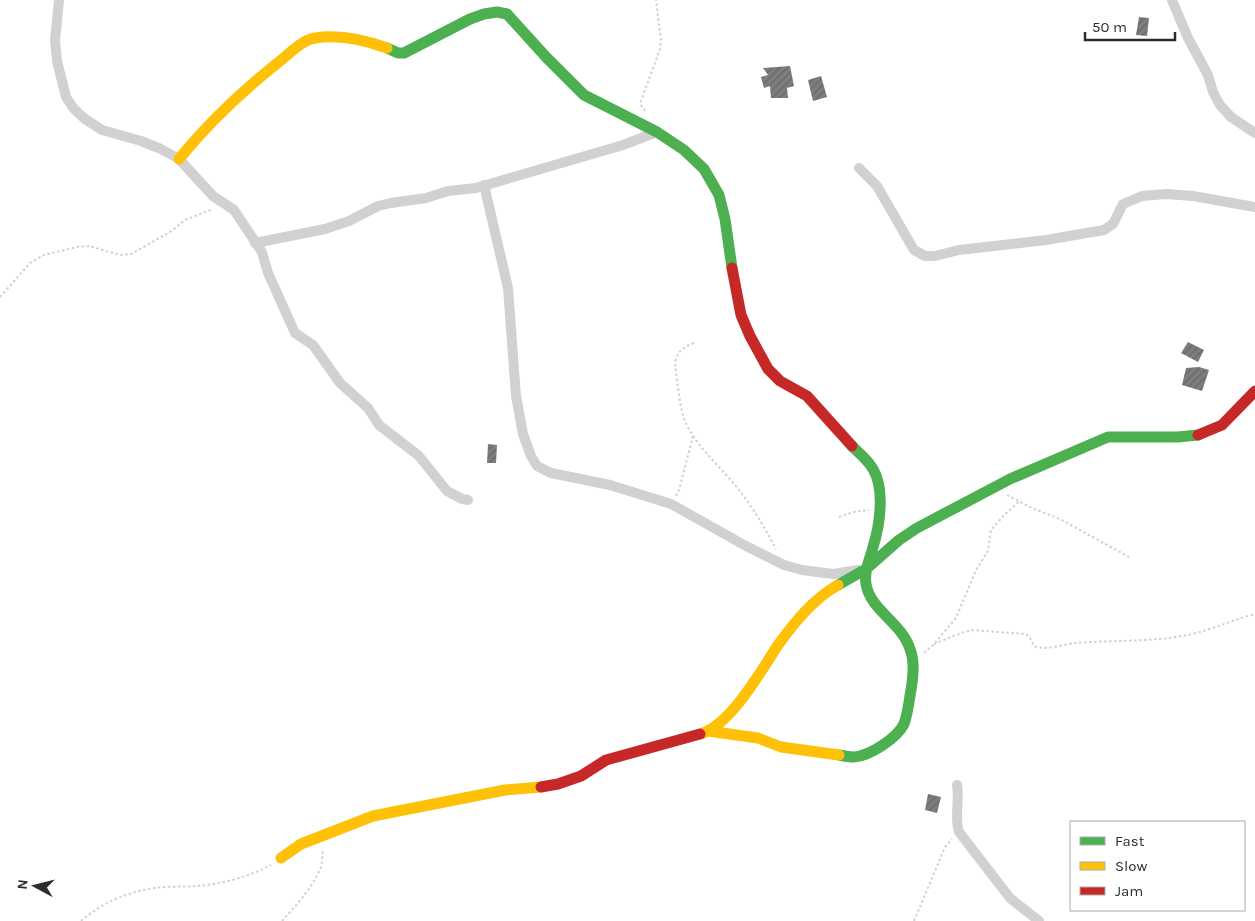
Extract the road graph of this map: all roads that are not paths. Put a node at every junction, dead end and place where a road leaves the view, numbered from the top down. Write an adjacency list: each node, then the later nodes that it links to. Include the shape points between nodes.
1 (59, 0): 5 (street, via 56,54 66,97 74,109 102,130 141,141)
2 (1172, 0): 4 (street, via 1220,105)
3 (657, 132): 5 (street, via 584,95 507,14 492,11 404,53 370,42 338,37 314,38 300,45 240,93); 7 (street); 12 (street, via 684,150 704,169 719,195 741,315 768,368 780,381 807,396 873,469 881,511)
4 (1255, 133)
5 (179, 159): 9 (street, via 213,196 234,210)
6 (859, 168): 8 (street, via 877,186 914,250 925,256 1104,230 1113,224 1123,204 1142,196 1193,196)
7 (484, 185): 9 (street, via 378,206 325,230); 12 (street, via 508,288 516,396 523,434 537,466 551,473 610,485 671,504 746,546 802,570 834,574)
8 (1255, 207)
9 (255, 243): 11 (street, via 262,252 295,333 313,345 340,383 368,408 379,425 419,456 447,491)
10 (1255, 391): 12 (street, via 1222,425 1202,435 1108,437 1036,467 917,528)
11 (468, 500)
12 (866, 570): 13 (street, via 831,589 812,604 739,702 721,723); 13 (street, via 870,597 902,633 910,648 912,662 907,714 898,733 869,754 854,757 781,747 758,738)
13 (708, 731): 15 (street, via 606,760 581,776 558,784 505,790 373,816 301,844)
14 (957, 784): 16 (street, via 959,832 1010,898)
15 (281, 858)
16 (1039, 921)

